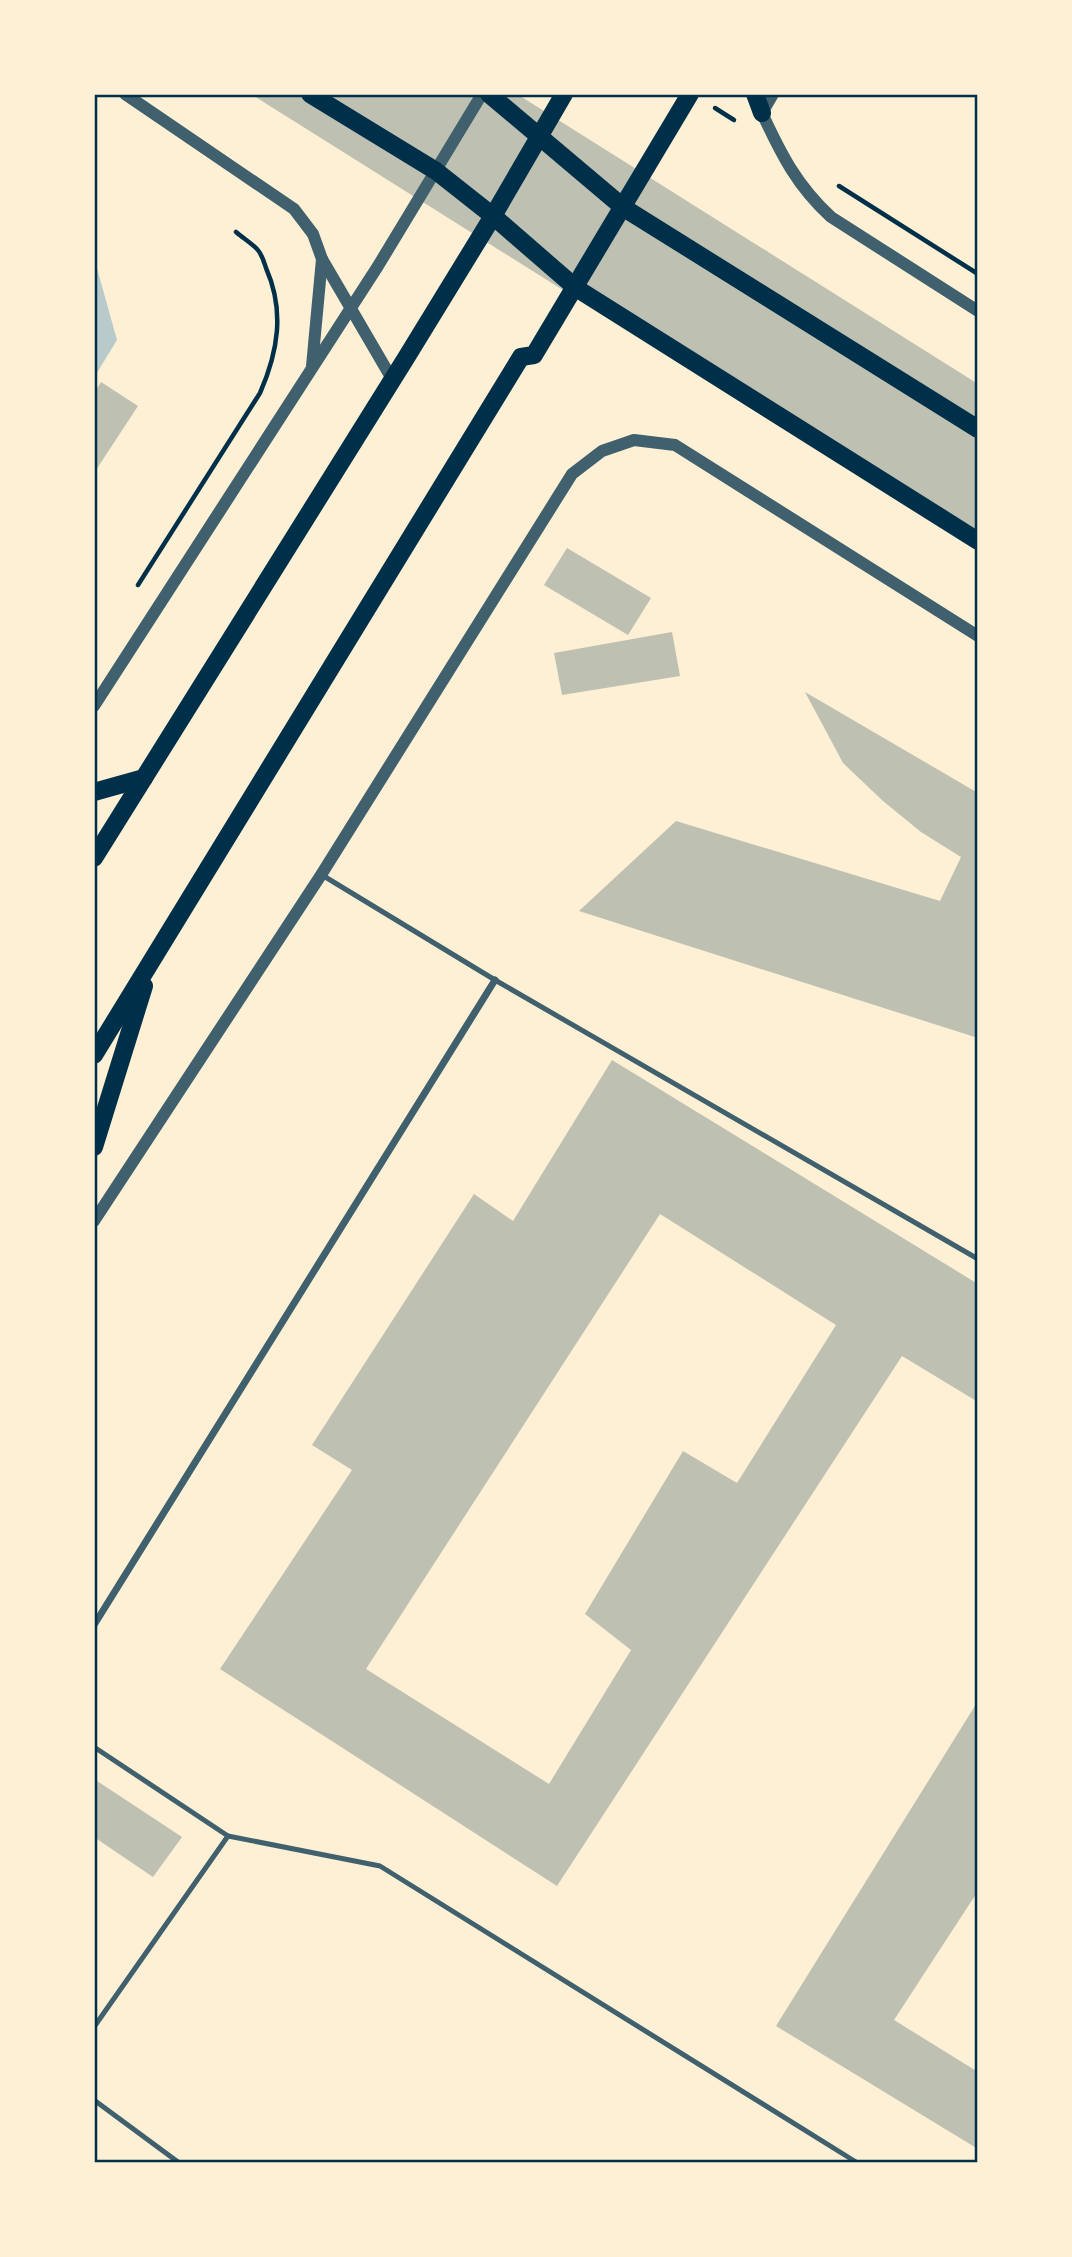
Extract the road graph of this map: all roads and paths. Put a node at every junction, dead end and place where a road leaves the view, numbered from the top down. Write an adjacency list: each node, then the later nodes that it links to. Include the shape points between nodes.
1 (125, 94): 15 (street, via 293,209 313,234)
2 (310, 94): 11 (main road)
3 (482, 94): 11 (street)
4 (489, 94): 10 (main road)
5 (564, 94): 10 (main road)
6 (690, 94): 12 (main road)
7 (755, 94): 9 (main road)
8 (773, 94): 9 (street)
9 (762, 113): 18 (street, via 784,161 810,198 831,217)
10 (538, 136): 12 (main road); 13 (main road)
11 (436, 171): 13 (main road); 17 (street)
12 (624, 208): 16 (main road); 21 (main road)
13 (493, 216): 16 (main road); 20 (main road)
14 (236, 232): 23 (path, via 259,250 272,282 279,311 271,367 260,393)
15 (322, 259): 17 (street); 19 (street)
16 (576, 288): 22 (main road); 30 (main road, via 534,355 521,357)
17 (351, 308): 19 (street); 20 (street)
18 (978, 311)
19 (312, 368): 25 (street)
20 (392, 379): 26 (main road)
21 (978, 429)
22 (978, 541)
23 (138, 586)
24 (978, 636): 29 (street, via 675,445 634,440 603,451 572,474)
25 (94, 706)
26 (144, 778): 27 (main road); 28 (main road)
27 (94, 792)
28 (94, 858)
29 (321, 875): 31 (lane); 34 (street)
30 (153, 959): 32 (main road); 33 (main road)
31 (495, 979): 35 (lane); 36 (street)
32 (94, 1055)
33 (94, 1147)
34 (94, 1221)
35 (978, 1259)
36 (94, 1625)
37 (94, 1748): 38 (lane)
38 (228, 1836): 39 (lane); 42 (lane, via 380,1866)
39 (94, 2027)
40 (94, 2100): 41 (lane)
41 (178, 2162)
42 (856, 2162)

